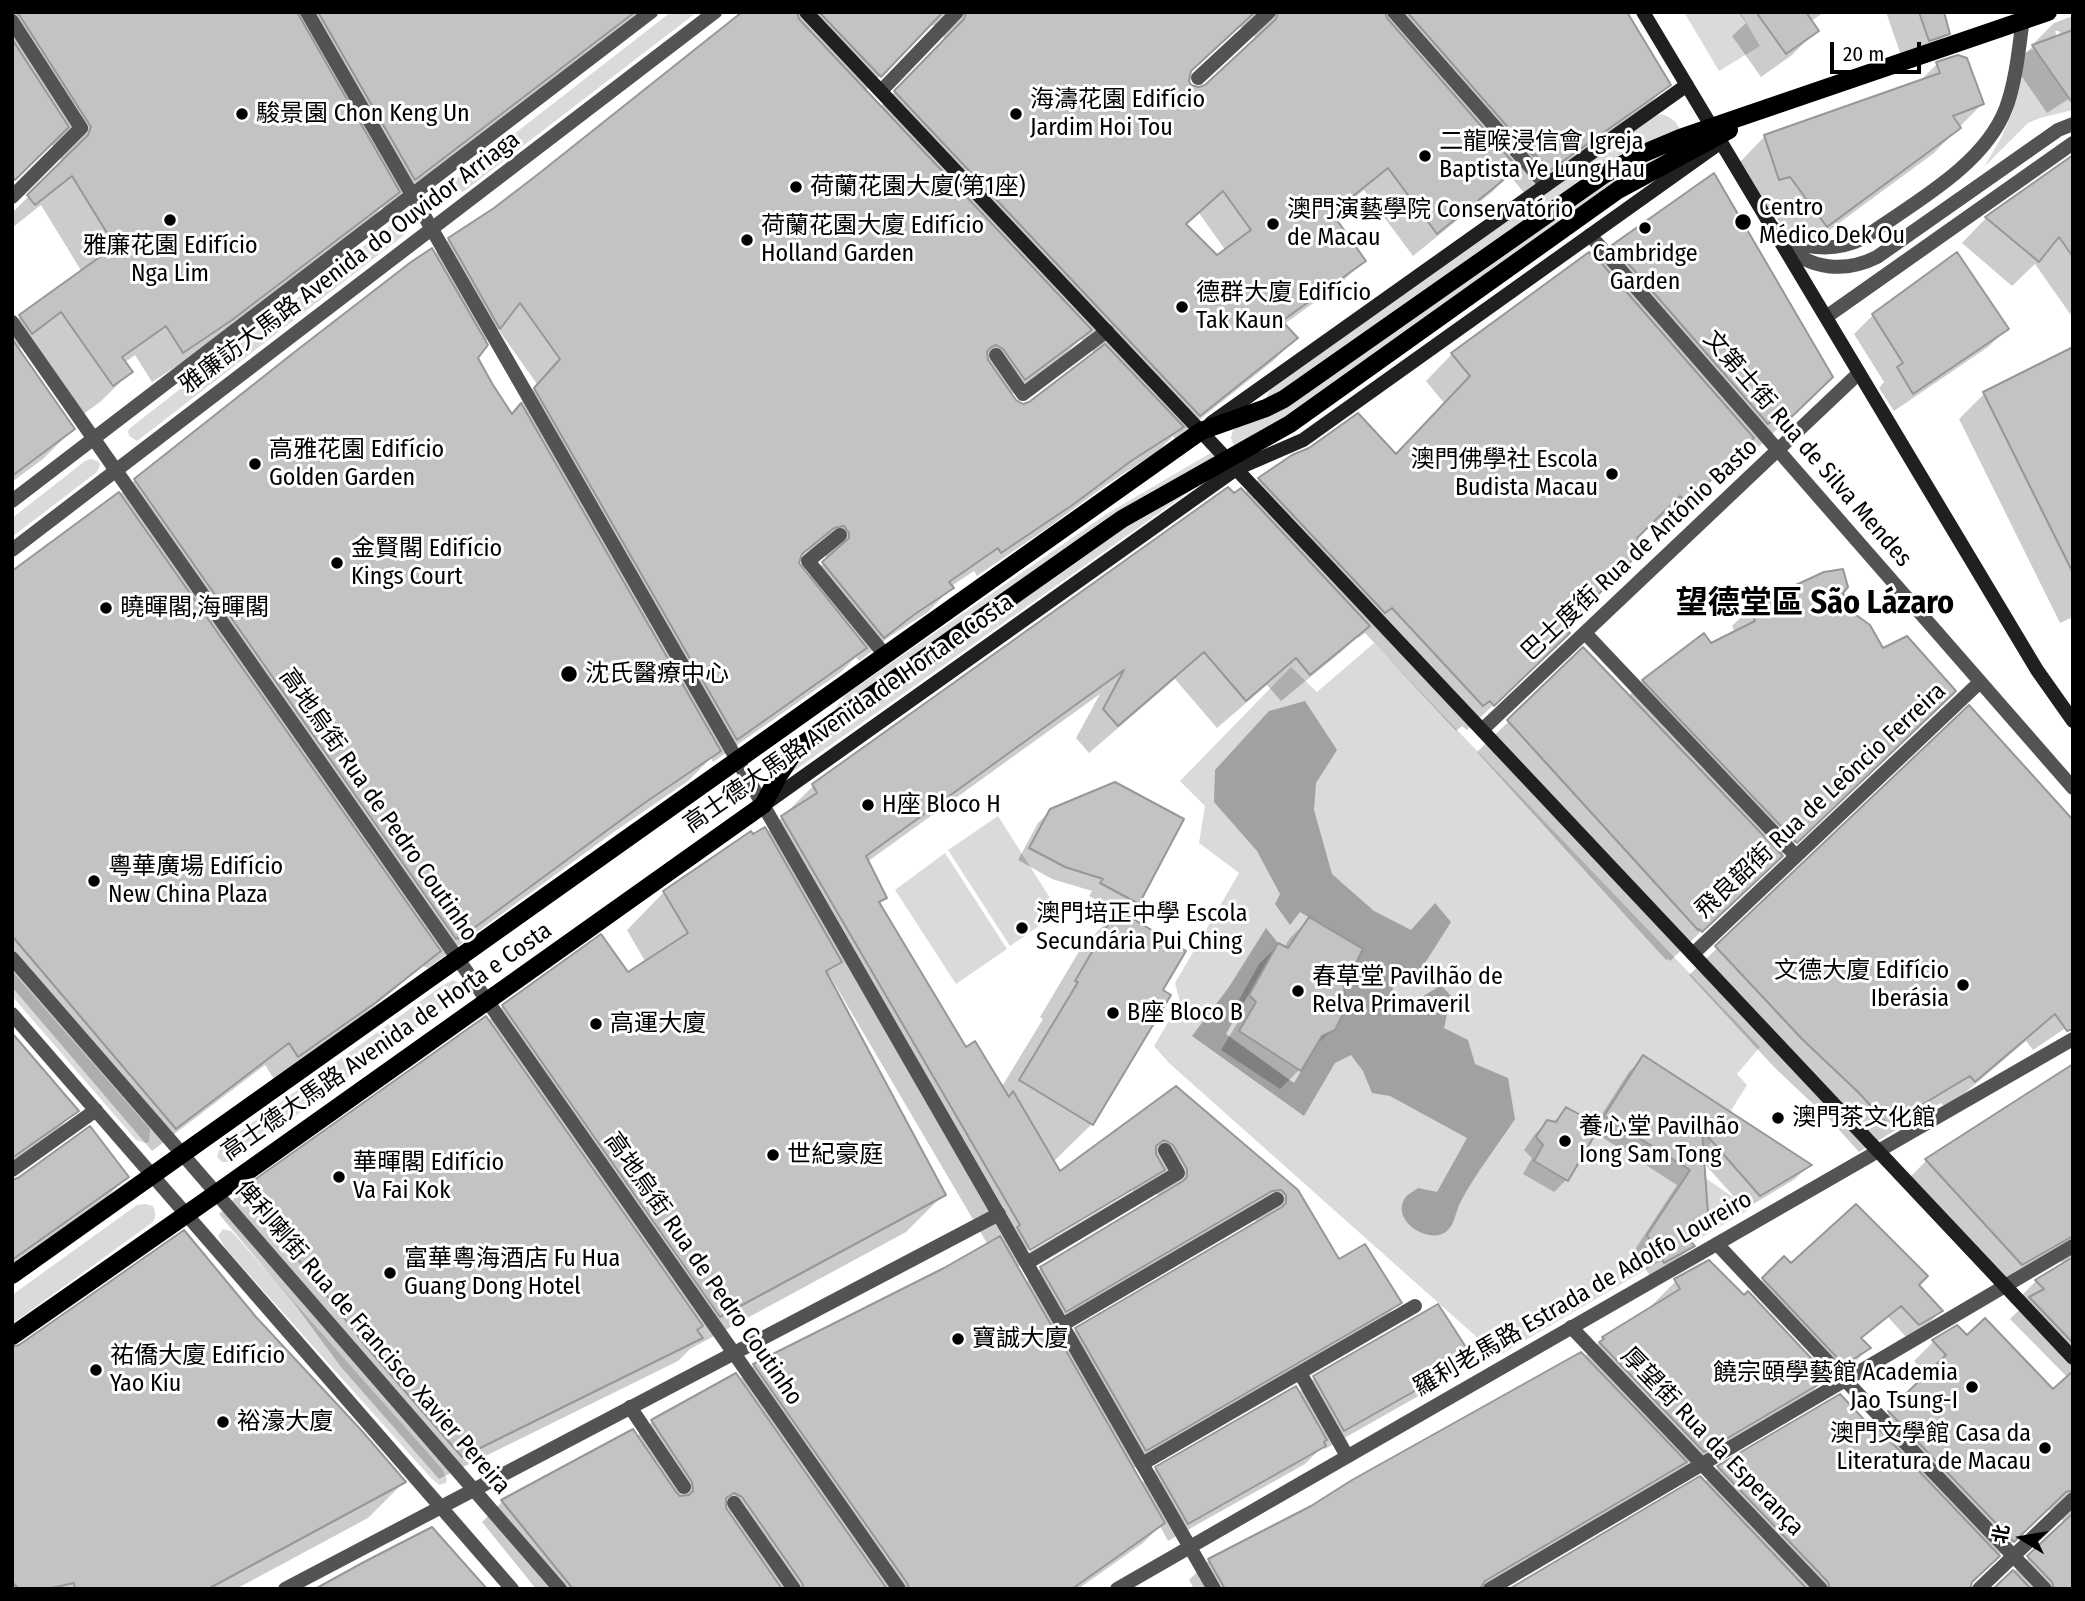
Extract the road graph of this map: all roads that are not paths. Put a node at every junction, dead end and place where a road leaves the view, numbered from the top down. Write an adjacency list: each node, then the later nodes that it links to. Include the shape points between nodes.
1 (307, 12): 20 (street)
2 (651, 12): 20 (street, 雅廉訪大馬路 Avenida do Ouvidor Arriaga)
3 (715, 12): 22 (street, 雅廉訪大馬路 Avenida do Ouvidor Arriaga)
4 (806, 12): 14 (main road)
5 (957, 12): 14 (street)
6 (1269, 12): 12 (street)
7 (1394, 12): 19 (street)
8 (1643, 12): 13 (main road)
9 (2024, 12): 23 (street, via 2005,110 1980,151 1963,168 1853,244 1814,247)
10 (2048, 12): 15 (main road)
11 (12, 21): 21 (street, via 81,128)
12 (1198, 78)
13 (1686, 85): 17 (main road); 19 (main road, 高士德大馬路 Avenida de Horta e Costa)
14 (881, 91): 27 (main road)
15 (1782, 104): 30 (main road, via 1680,138 1605,174 1284,399); 45 (main road, via 1618,190 1290,424 1122,519 797,748)
16 (2073, 124): 23 (street, via 1866,263 1842,267 1814,264 1792,252)
17 (1721, 142): 23 (main road); 24 (main road, 高士德大馬路 Avenida de Horta e Costa)
18 (2073, 143): 25 (street)
19 (1546, 185): 30 (main road, 高士德大馬路 Avenida de Horta e Costa)
20 (413, 195): 22 (street); 31 (street, 雅廉訪大馬路 Avenida do Ouvidor Arriaga)
21 (12, 197)
22 (432, 229): 34 (street, 雅廉訪大馬路 Avenida do Ouvidor Arriaga); 43 (street)
23 (1775, 232): 25 (main road)
24 (1590, 235): 32 (street, 文第士街 Rua de Silva Mendes); 33 (main road, 高士德大馬路 Avenida de Horta e Costa, via 1303,440)
25 (1825, 317): 29 (main road)
26 (12, 322): 31 (street, 高地烏街 Rua de Pedro Coutinho)
27 (1107, 331): 28 (street, via 1023,394); 30 (main road)
28 (996, 355)
29 (1860, 373): 32 (street, 巴士度街 Rua de António Basto); 41 (main road)
30 (1200, 431): 33 (main road); 39 (main road, 高士德大馬路 Avenida de Horta e Costa)
31 (94, 439): 34 (street, 高地烏街 Rua de Pedro Coutinho); 35 (street, 雅廉訪大馬路 Avenida do Ouvidor Arriaga)
32 (1778, 450): 38 (street, 巴士度街 Rua de António Basto); 40 (street, 文第士街 Rua de Silva Mendes)
33 (1236, 469): 42 (main road); 45 (main road, 高士德大馬路 Avenida de Horta e Costa)
34 (116, 471): 37 (street, 雅廉訪大馬路 Avenida do Ouvidor Arriaga); 49 (street, 高地烏街 Rua de Pedro Coutinho)
35 (12, 501)
36 (840, 535): 39 (street, via 808,561)
37 (12, 550)
38 (1585, 633): 42 (street, 巴士度街 Rua de António Basto); 46 (street)
39 (885, 655): 43 (main road, 高士德大馬路 Avenida de Horta e Costa)
40 (1980, 682): 44 (street, 文第士街 Rua de Silva Mendes); 46 (street, 飛良韶街 Rua de Leôncio Ferreira)
41 (2073, 721)
42 (1482, 730): 47 (main road)
43 (737, 760): 45 (street); 49 (main road, 高士德大馬路 Avenida de Horta e Costa)
44 (2073, 788)
45 (763, 805): 50 (main road, 高士德大馬路 Avenida de Horta e Costa); 61 (street)
46 (1796, 856): 47 (street, 飛良韶街 Rua de Leôncio Ferreira)
47 (1693, 954): 55 (main road)
48 (12, 958): 56 (street, 俾利喇街 Rua de Francisco Xavier Pereira)
49 (458, 959): 50 (street, 高地烏街 Rua de Pedro Coutinho); 56 (main road, 高士德大馬路 Avenida de Horta e Costa)
50 (488, 1001): 59 (main road, 高士德大馬路 Avenida de Horta e Costa); 72 (street, 高地烏街 Rua de Pedro Coutinho)
51 (12, 1014): 53 (street)
52 (2073, 1039): 55 (street, 羅利老馬路 Estrada de Adolfo Loureiro)
53 (96, 1110): 57 (street); 58 (street)
54 (1165, 1150): 65 (street, via 1178,1173)
55 (1879, 1151): 63 (street, 羅利老馬路 Estrada de Adolfo Loureiro); 67 (main road)
56 (183, 1154): 58 (main road, 高士德大馬路 Avenida de Horta e Costa); 59 (street, 俾利喇街 Rua de Francisco Xavier Pereira)
57 (12, 1170)
58 (153, 1176): 62 (street); 66 (main road, 高士德大馬路 Avenida de Horta e Costa)
59 (217, 1193): 62 (main road, 高士德大馬路 Avenida de Horta e Costa); 81 (street, 俾利喇街 Rua de Francisco Xavier Pereira)
60 (1277, 1199): 69 (street)
61 (999, 1214): 65 (street); 72 (street)
62 (187, 1215): 71 (main road, 高士德大馬路 Avenida de Horta e Costa); 84 (street)
63 (1717, 1244): 70 (street, 羅利老馬路 Estrada de Adolfo Loureiro); 75 (street)
64 (2073, 1246): 67 (street)
65 (1027, 1263): 69 (street)
66 (12, 1275)
67 (2004, 1287): 73 (main road); 75 (street)
68 (1415, 1306): 74 (street)
69 (1062, 1325): 78 (street)
70 (1571, 1327): 77 (street, 羅利老馬路 Estrada de Adolfo Loureiro); 79 (street, 厚望街 Rua da Esperança)
71 (12, 1336)
72 (734, 1353): 76 (street); 91 (street, 高地烏街 Rua de Pedro Coutinho)
73 (2073, 1358)
74 (1300, 1373): 77 (street); 78 (street)
75 (1845, 1380): 79 (street); 86 (street)
76 (630, 1407): 80 (street); 81 (street)
77 (1348, 1456): 85 (street, 羅利老馬路 Estrada de Adolfo Loureiro)
78 (1142, 1464): 85 (street)
79 (1700, 1465): 94 (street); 95 (street, 厚望街 Rua da Esperança)
80 (684, 1486)
81 (474, 1489): 84 (street); 89 (street, 俾利喇街 Rua de Francisco Xavier Pereira)
82 (2073, 1499): 86 (street)
83 (734, 1503): 90 (street)
84 (440, 1506): 87 (street); 88 (street)
85 (1190, 1547): 92 (street, 羅利老馬路 Estrada de Adolfo Loureiro); 93 (street)
86 (2014, 1556): 96 (street); 97 (street)
87 (285, 1589)
88 (512, 1589)
89 (560, 1589)
90 (794, 1589)
91 (899, 1589)
92 (1116, 1589)
93 (1214, 1589)
94 (1491, 1589)
95 (1821, 1589)
96 (1979, 1589)
97 (2045, 1589)

